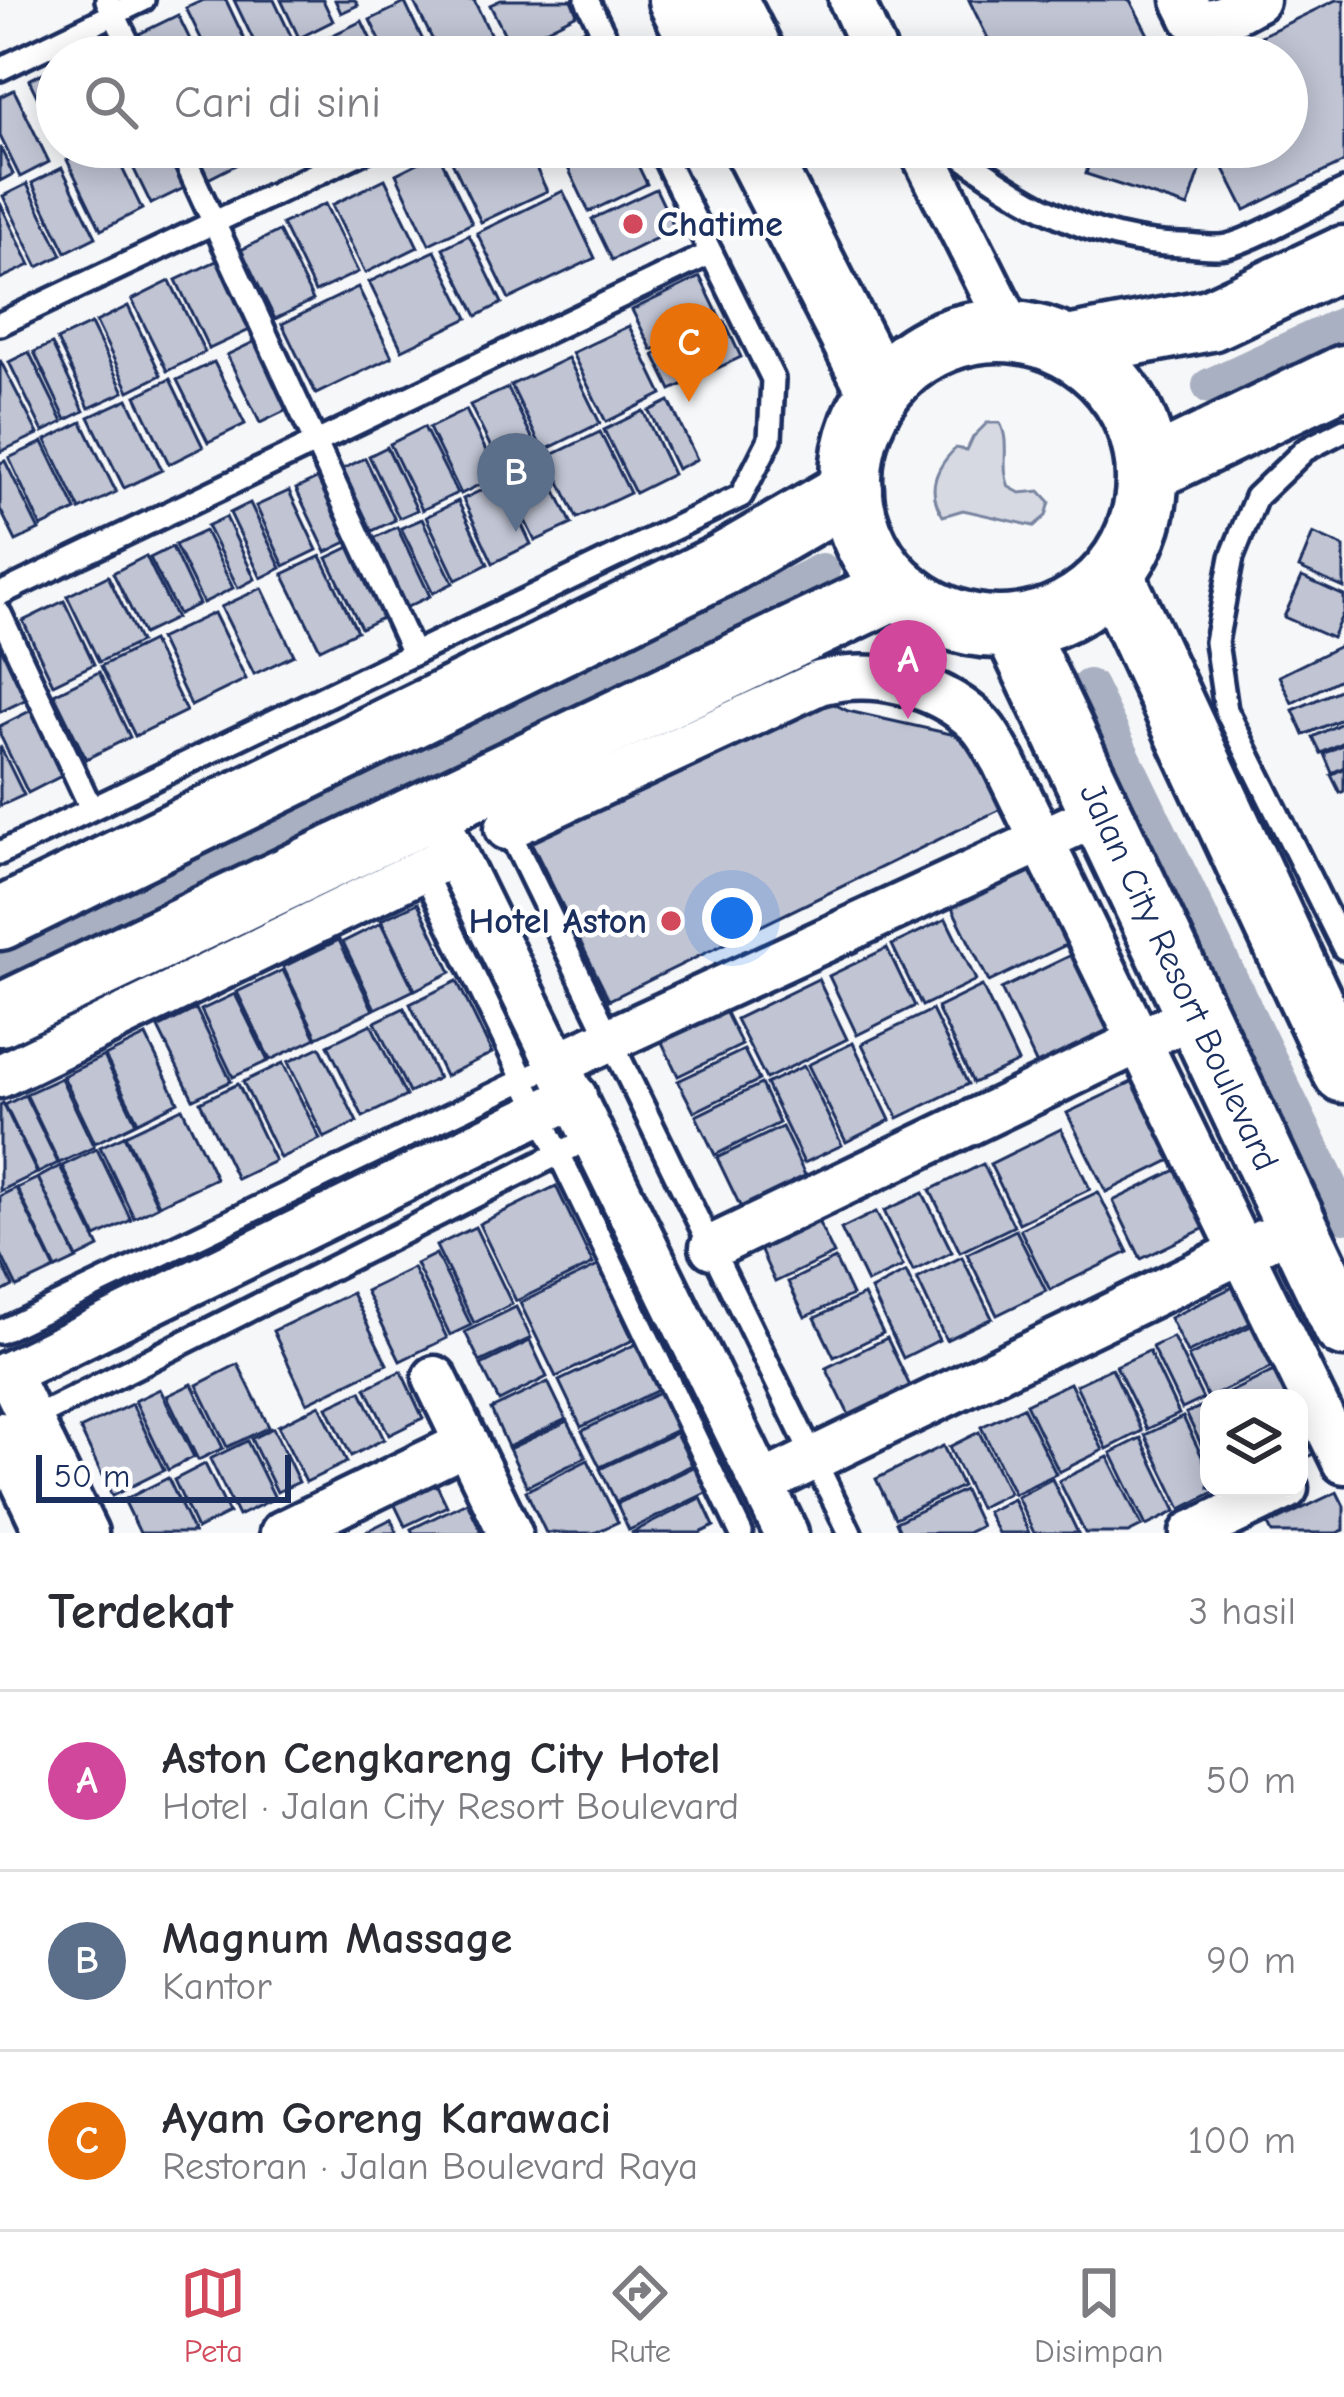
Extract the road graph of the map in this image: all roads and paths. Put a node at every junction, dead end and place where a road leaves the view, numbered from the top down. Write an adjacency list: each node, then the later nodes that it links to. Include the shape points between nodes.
1 (143, 0): 8 (lane)
2 (587, 0): 9 (lane)
3 (679, 0): 12 (street)
4 (726, 0): 13 (street)
5 (851, 0): 14 (street)
6 (1184, 0): 7 (street, via 1202,22)
7 (1257, 0)
8 (110, 7): 10 (lane); 11 (lane)
9 (604, 35)
10 (59, 36)
11 (124, 36)
12 (697, 36)
13 (744, 36)
14 (868, 36)
15 (36, 49): 16 (lane)
16 (0, 69)
17 (188, 168): 25 (lane)
18 (330, 168): 25 (lane)
19 (670, 168): 26 (lane)
20 (767, 168): 30 (street)
21 (809, 168): 30 (street)
22 (933, 168): 29 (street)
23 (978, 168): 24 (lane, via 1100,235 1160,245 1227,246)
24 (1344, 191)
25 (216, 223): 28 (lane); 33 (lane)
26 (712, 253): 33 (lane); 41 (lane, via 773,379 770,439 741,496)
27 (1344, 257): 29 (street, via 1210,320)
28 (0, 324)
29 (1040, 339): 30 (street, via 961,334); 34 (street, via 1099,370 1124,399)
30 (893, 375): 35 (street, via 855,435)
31 (1344, 376): 34 (street)
32 (1344, 430): 48 (lane, via 1305,450 1256,497 1232,557 1216,642 1226,710)
33 (317, 444): 38 (lane); 41 (lane)
34 (1148, 471): 36 (street, via 1139,526)
35 (852, 490): 37 (street, via 875,559); 47 (street, via 722,565)
36 (1113, 575): 40 (street, via 1086,601); 54 (street)
37 (898, 587): 40 (street, via 953,620); 44 (street)
38 (0, 594)
39 (0, 614): 42 (lane)
40 (1014, 628): 43 (street, Jalan City Resort Boulevard)
41 (413, 653): 42 (lane)
42 (92, 808): 46 (lane)
43 (1101, 813): 45 (street); 50 (street, Jalan City Resort Boulevard)
44 (461, 829): 45 (street, via 845,676 908,683 981,725); 49 (street); 52 (lane); 56 (street)
45 (1042, 842): 52 (street); 53 (street)
46 (0, 853)
47 (0, 919)
48 (1344, 948)
49 (153, 972): 51 (street); 55 (street)
50 (1196, 1014): 53 (street); 58 (street, Jalan City Resort Boulevard)
51 (0, 1015)
52 (611, 1040): 56 (street); 59 (lane)
53 (1139, 1042): 59 (street); 60 (street)
54 (1344, 1072)
55 (0, 1076)
56 (549, 1088): 57 (street); 62 (street)
57 (577, 1145): 64 (street); 65 (lane)
58 (1296, 1224): 60 (street); 61 (street, Jalan City Resort Boulevard)
59 (712, 1247): 67 (lane)
60 (1241, 1252): 67 (street); 68 (street)
61 (1344, 1326)
62 (3, 1361): 65 (street)
63 (435, 1378): 66 (street)
64 (704, 1409): 70 (street); 76 (lane)
65 (16, 1427): 72 (street); 73 (street)
66 (466, 1443): 74 (street); 75 (street)
67 (814, 1458): 70 (street); 78 (lane)
68 (1344, 1461): 69 (street)
69 (1308, 1478)
70 (763, 1484): 77 (street)
71 (1267, 1497): 79 (street)
72 (47, 1533)
73 (86, 1533)
74 (282, 1533)
75 (510, 1533)
76 (741, 1533)
77 (786, 1533)
78 (850, 1533)
79 (1192, 1533)

